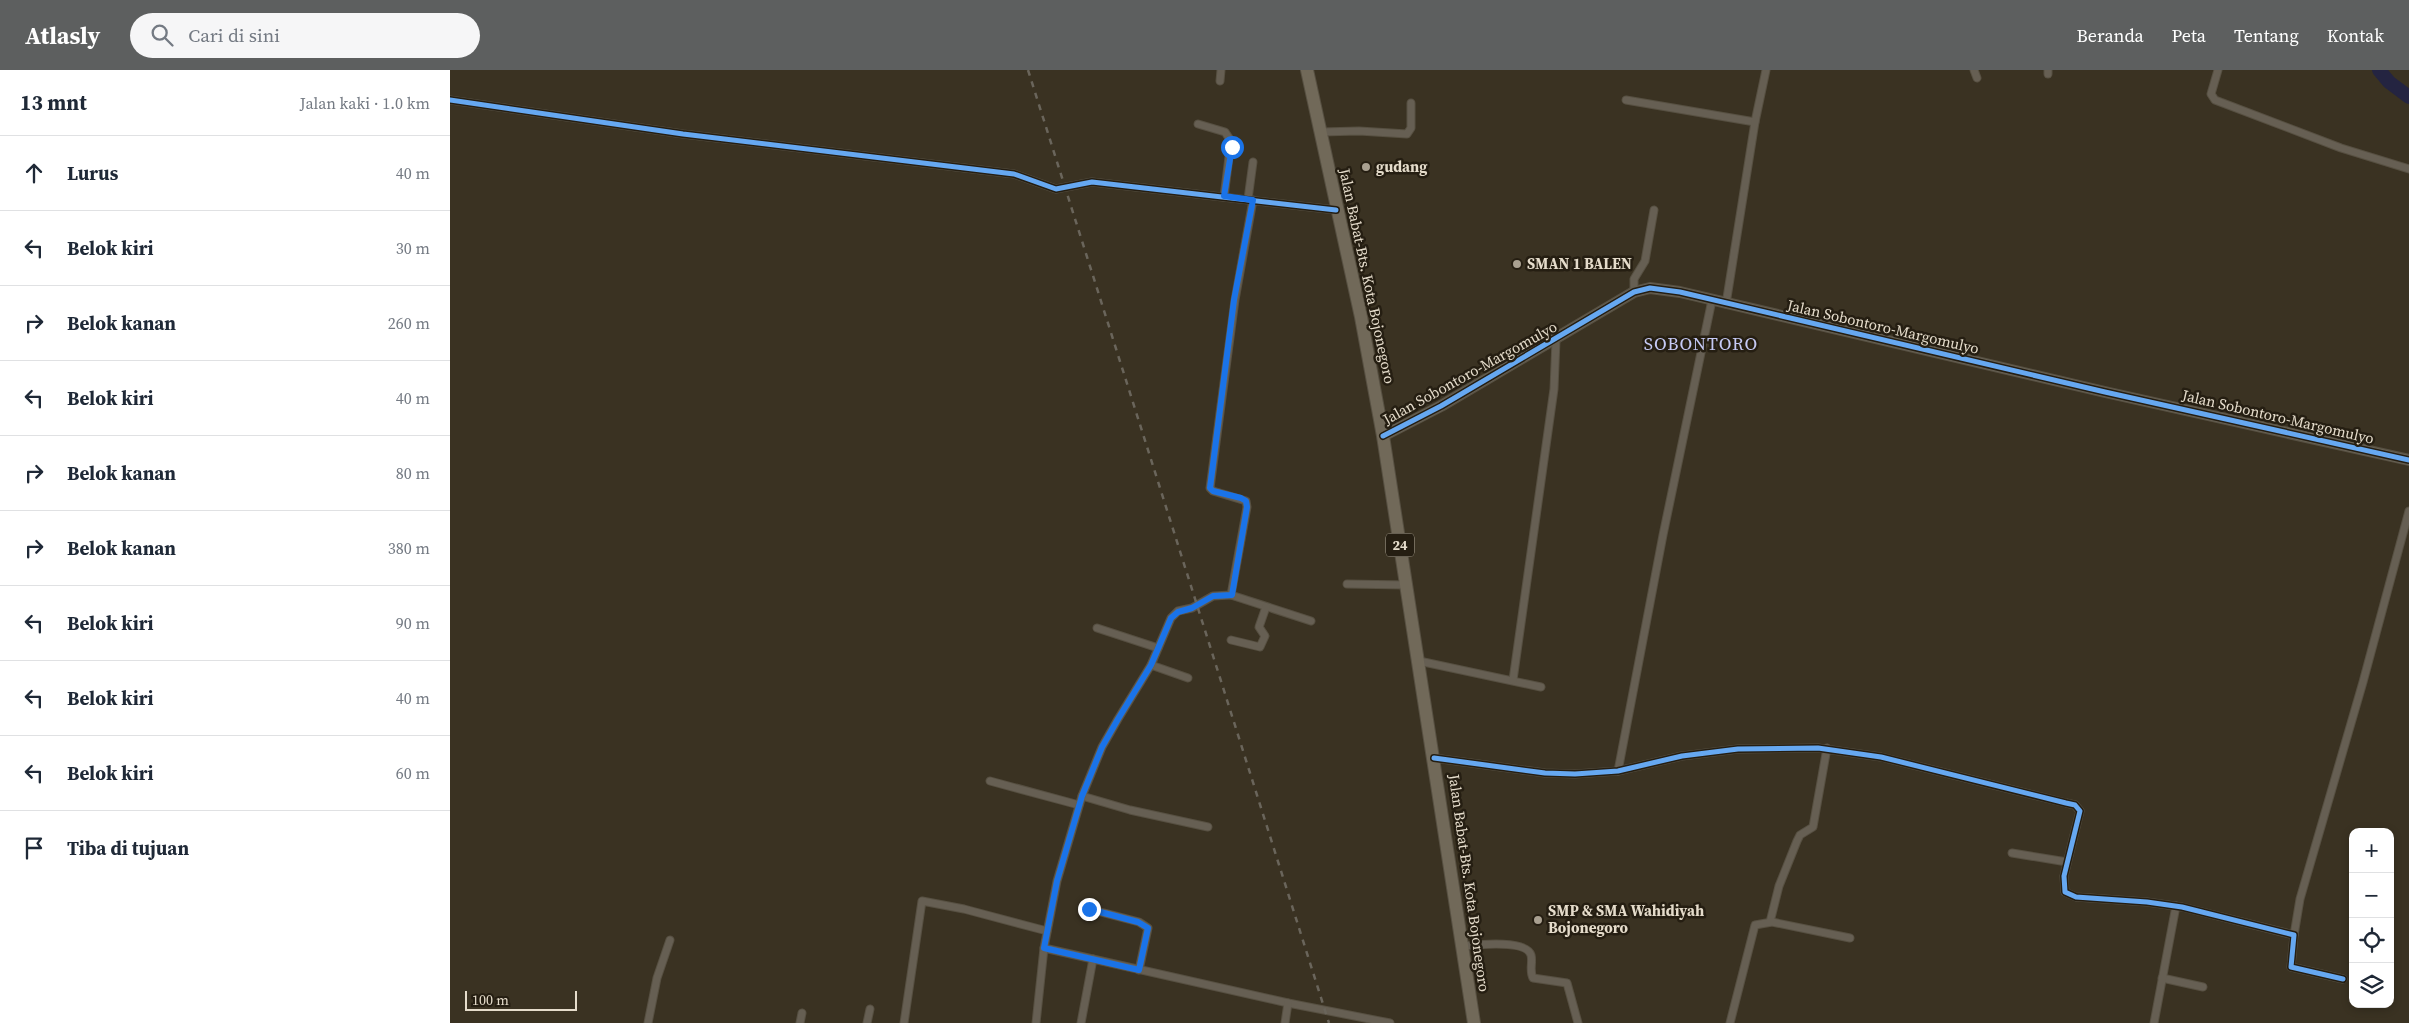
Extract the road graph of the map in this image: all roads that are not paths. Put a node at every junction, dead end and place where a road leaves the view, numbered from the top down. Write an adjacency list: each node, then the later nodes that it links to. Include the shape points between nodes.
1 (1221, 70): 7 (street)
2 (1307, 70): 13 (highway, Jalan Babat-Bts. Kota Bojonegoro / 24)
3 (1766, 70): 11 (street)
4 (1974, 70): 6 (street)
5 (2218, 70): 15 (street, via 2212,89 2214,99 2354,153)
6 (1977, 78)
7 (1220, 81)
8 (450, 100): 16 (street, via 683,134 1014,174 1056,189 1092,182)
9 (1626, 100): 11 (street)
10 (1411, 104): 13 (street, via 1411,128 1407,134 1359,130)
11 (1755, 122): 22 (street)
12 (1198, 124): 16 (street, via 1224,132 1231,140)
13 (1320, 132): 18 (highway, Jalan Babat-Bts. Kota Bojonegoro / 24)
14 (1253, 162): 17 (street)
15 (2409, 169)
16 (1224, 196): 17 (street)
17 (1250, 200): 18 (street); 29 (street, via 1210,488 1246,501)
18 (1336, 210): 24 (highway, Jalan Babat-Bts. Kota Bojonegoro / 24, via 1361,317)
19 (1654, 210): 20 (street, via 1645,261 1634,279)
20 (1634, 292): 21 (street, Jalan Sobontoro-Margomulyo, via 1657,288); 23 (street, Jalan Sobontoro-Margomulyo)
21 (1712, 300): 22 (street, Jalan Sobontoro-Margomulyo); 42 (street)
22 (1726, 304): 25 (street, Jalan Sobontoro-Margomulyo)
23 (1556, 340): 24 (street, Jalan Sobontoro-Margomulyo); 38 (street, via 1554,389)
24 (1383, 436): 28 (highway, Jalan Babat-Bts. Kota Bojonegoro / 24)
25 (2409, 460)
26 (2409, 511): 53 (street, via 2300,899)
27 (1347, 584): 28 (street)
28 (1407, 585): 35 (highway, Jalan Babat-Bts. Kota Bojonegoro / 24)
29 (1232, 595): 30 (street); 34 (street, via 1213,596 1174,614)
30 (1266, 607): 31 (street); 33 (street, via 1259,627 1265,636 1260,647)
31 (1311, 621)
32 (1097, 628): 34 (street)
33 (1231, 640)
34 (1158, 648): 36 (street)
35 (1419, 661): 38 (street); 41 (highway, Jalan Babat-Bts. Kota Bojonegoro / 24)
36 (1151, 665): 37 (street); 44 (street, via 1114,726)
37 (1188, 678)
38 (1513, 680): 39 (street)
39 (1541, 687)
40 (1827, 748): 42 (street, via 1738,748 1682,756); 48 (street, via 1881,757 2075,805 2080,811 2079,820); 51 (street, via 1813,827 1796,841)
41 (1434, 758): 42 (street, via 1560,775); 56 (highway, Jalan Babat-Bts. Kota Bojonegoro / 24)
42 (1618, 771)
43 (990, 781): 45 (street)
44 (1082, 796): 45 (street); 46 (street, via 1137,812)
45 (1079, 805): 52 (street, via 1057,881)
46 (1208, 826)
47 (2012, 853): 48 (street)
48 (2067, 862): 49 (street, via 2064,885 2068,895)
49 (2176, 906): 53 (street); 60 (street)
50 (1089, 909): 59 (street, via 1138,922 1148,928)
51 (1770, 922): 54 (street); 76 (street, via 1755,925 1752,929)
52 (1047, 931): 57 (street); 69 (street, via 922,901)
53 (2294, 935): 61 (street, via 2290,967)
54 (1850, 938)
55 (670, 940): 66 (street, via 657,978)
56 (1462, 946): 74 (highway, Jalan Babat-Bts. Kota Bojonegoro / 24); 75 (street, via 1522,947 1531,955 1533,978 1567,983)
57 (1044, 948): 58 (street); 70 (street)
58 (1092, 959): 59 (street); 71 (street)
59 (1139, 970): 63 (street)
60 (2162, 978): 62 (street); 77 (street)
61 (2343, 980)
62 (2203, 987)
63 (1288, 1003): 72 (street); 73 (street)
64 (870, 1009): 68 (street)
65 (802, 1013): 67 (street)
66 (648, 1023)
67 (800, 1023)
68 (867, 1023)
69 (904, 1023)
70 (1036, 1023)
71 (1081, 1023)
72 (1285, 1023)
73 (1390, 1023)
74 (1474, 1023)
75 (1578, 1023)
76 (1730, 1023)
77 (2154, 1023)

